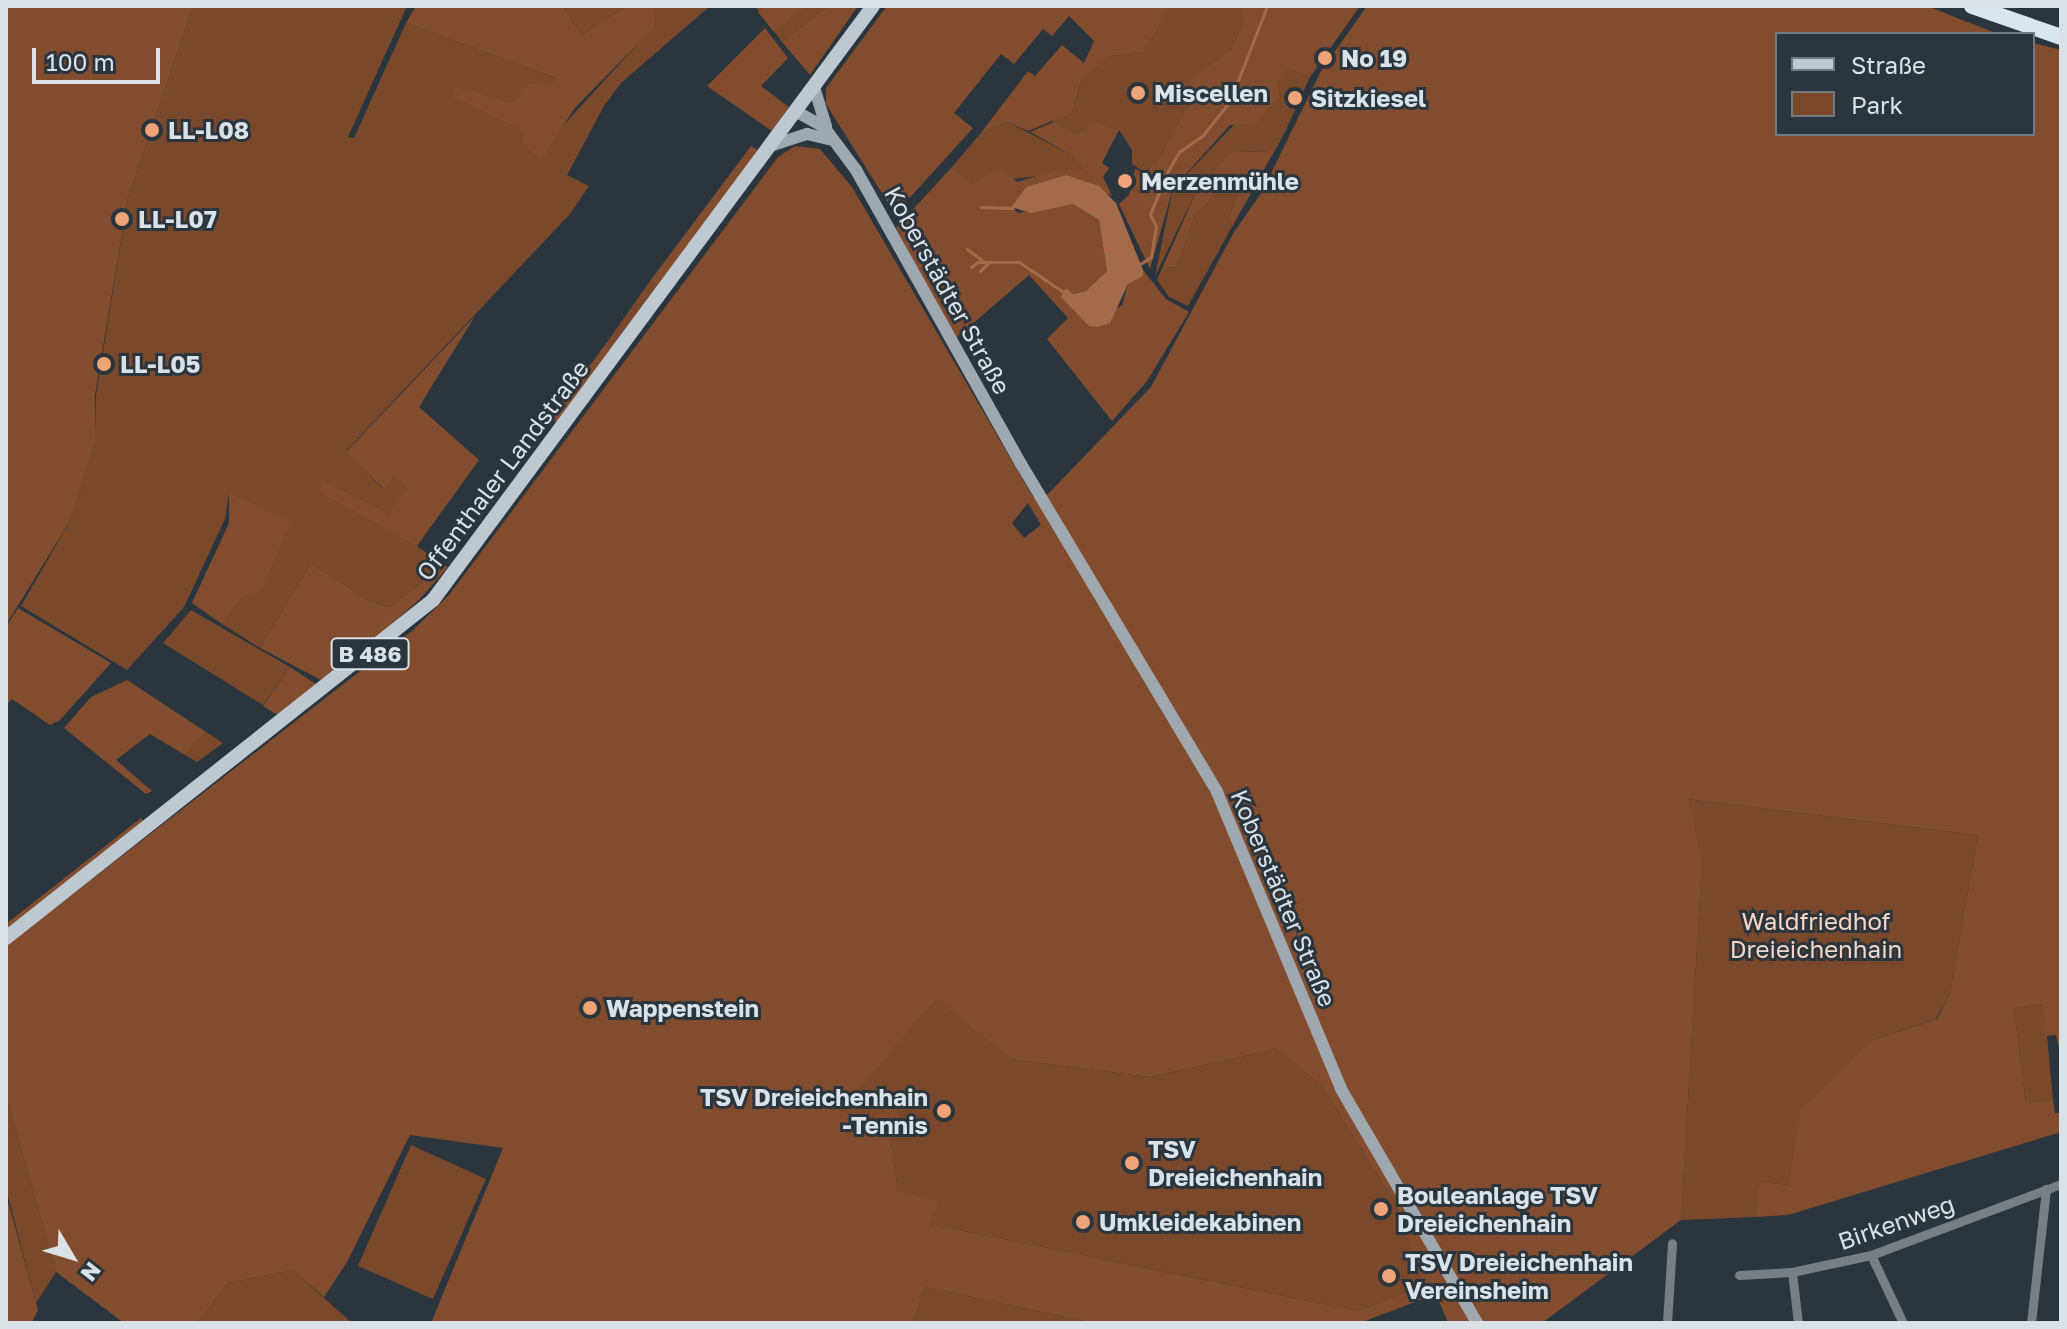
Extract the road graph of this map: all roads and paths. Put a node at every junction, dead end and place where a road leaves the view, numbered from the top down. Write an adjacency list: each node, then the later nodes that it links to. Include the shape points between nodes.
1 (873, 6): 4 (main road, Offenthaler Landstraße / B 486)
2 (1972, 6): 3 (highway)
3 (2061, 37)
4 (814, 87): 5 (main road, Offenthaler Landstraße / B 486); 6 (street)
5 (797, 112): 6 (street, via 809,129); 7 (main road, Offenthaler Landstraße / B 486)
6 (832, 140): 7 (street, via 807,134); 15 (street, Koberstädter Straße, via 856,170 1021,464 1217,792 1341,1089)
7 (773, 145): 8 (main road, Offenthaler Landstraße / B 486, via 433,600)
8 (6, 938)
9 (2061, 1184): 10 (street, Birkenweg)
10 (2046, 1189): 12 (street, Birkenweg); 19 (street)
11 (1672, 1243): 16 (street)
12 (1871, 1255): 13 (street, Birkenweg); 18 (street)
13 (1792, 1272): 14 (street, Birkenweg); 17 (street)
14 (1739, 1275)
15 (1477, 1323)
16 (1667, 1323)
17 (1798, 1323)
18 (1903, 1323)
19 (2031, 1323)

